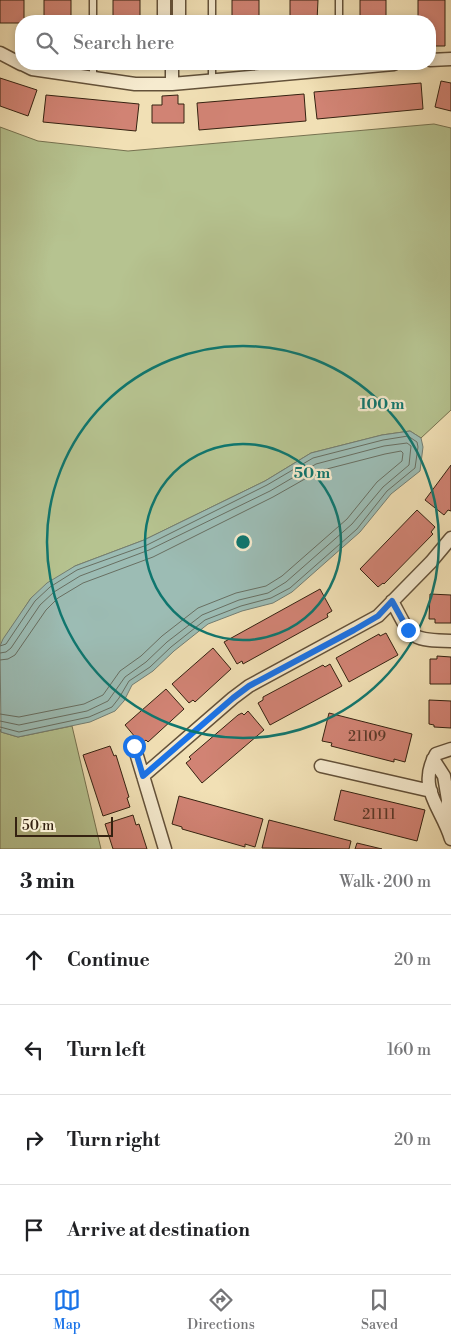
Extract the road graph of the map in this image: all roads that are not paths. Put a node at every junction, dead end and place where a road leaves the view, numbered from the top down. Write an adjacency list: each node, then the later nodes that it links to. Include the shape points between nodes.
1 (93, 0): 6 (lane)
2 (164, 0): 7 (street)
3 (179, 0): 8 (street)
4 (212, 0): 9 (lane)
5 (340, 0): 10 (lane)
6 (93, 15)
7 (164, 15)
8 (179, 15)
9 (212, 15)
10 (340, 15)
11 (0, 53): 13 (street)
12 (451, 59): 14 (street)
13 (15, 60)
14 (436, 60)
15 (39, 70): 20 (street)
16 (93, 70): 20 (lane)
17 (172, 70): 22 (street)
18 (212, 70): 21 (lane)
19 (306, 70): 21 (street)
20 (93, 78): 22 (street, via 135,84)
21 (212, 81): 22 (street)
22 (172, 84)
23 (451, 538): 24 (street)
24 (392, 601): 25 (street, via 413,635 421,639); 30 (street, via 378,616 249,686)
25 (451, 641)
26 (134, 746): 30 (street)
27 (451, 749): 28 (street, via 436,754)
28 (433, 760): 31 (street, via 428,778); 32 (street, via 444,776)
29 (321, 766): 31 (street)
30 (143, 776): 34 (street)
31 (431, 791): 32 (street, via 434,806)
32 (449, 823): 33 (street)
33 (451, 840): 35 (street)
34 (166, 849)
35 (447, 849)

